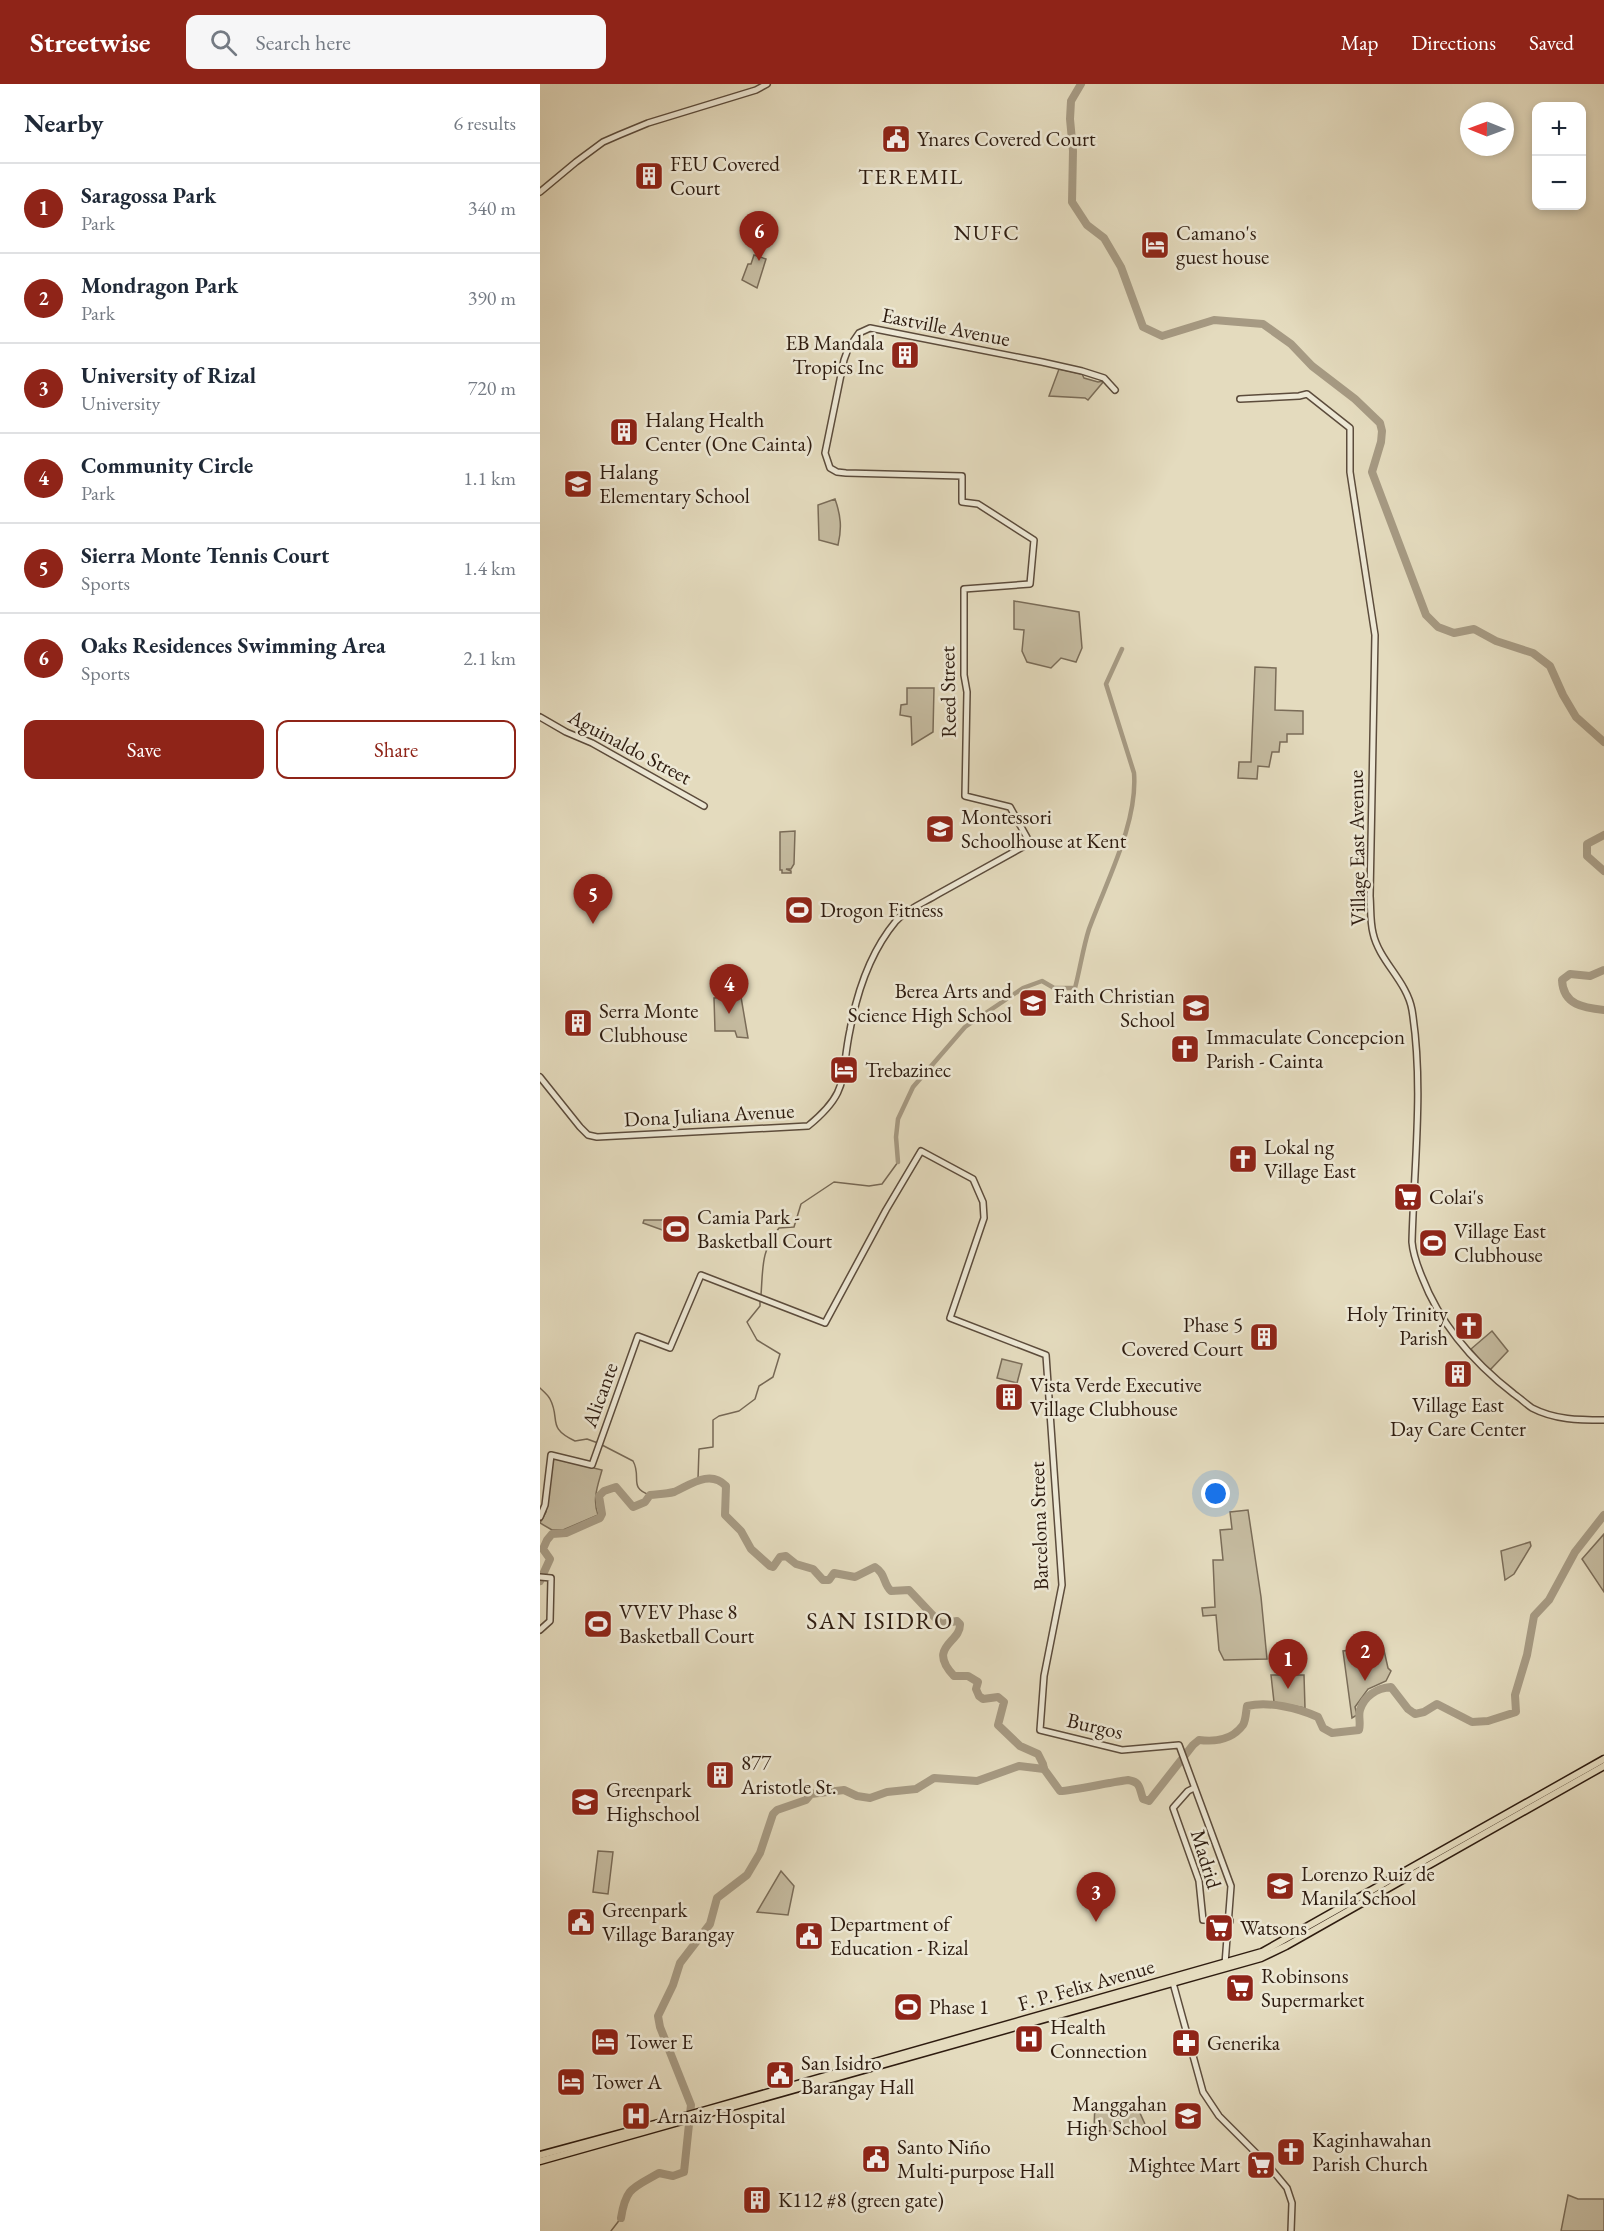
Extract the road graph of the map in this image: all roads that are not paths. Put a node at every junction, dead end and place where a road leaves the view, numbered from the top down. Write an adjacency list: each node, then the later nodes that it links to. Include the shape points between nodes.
1 (767, 84): 2 (street, via 611,138)
2 (540, 192)
3 (1115, 390): 5 (street, Eastville Avenue, via 1100,376 870,328 862,331 848,349 825,453 830,468 846,473 962,476 962,502 978,504 1034,540 1030,584)
4 (1240, 399): 11 (street, Village East Avenue, via 1307,394 1350,430 1350,472 1374,635 1372,933 1408,996 1414,1030 1414,1257 1443,1321 1490,1376 1531,1407 1569,1419)
5 (964, 589): 8 (street, Reed Street, via 965,796 1010,807)
6 (540, 717): 7 (street, Aguinaldo Street)
7 (704, 806)
8 (1030, 843): 9 (street, Dona Juliana Avenue, via 898,919 873,959 856,1002 841,1088 808,1126 588,1135)
9 (540, 1077)
10 (638, 1336): 12 (street, Alicante, via 592,1465 551,1455); 15 (street, Barcelona Street, via 670,1348 701,1275 825,1323 921,1151 973,1179 983,1202 984,1218 950,1318 1046,1355 1062,1585 1044,1676)
11 (1604, 1420)
12 (540, 1517)
13 (546, 1578): 14 (street, via 550,1621)
14 (540, 1630)
15 (1040, 1730): 18 (street, Burgos, via 1122,1750 1180,1749)
16 (1604, 1759): 19 (main road, F. P. Felix Avenue)
17 (1604, 1766): 19 (main road, F. P. Felix Avenue)
18 (1194, 1788): 20 (street, via 1231,1886); 20 (street, Madrid, via 1173,1808 1199,1881 1203,1920)
19 (1448, 1851): 21 (main road, F. P. Felix Avenue, via 1262,1952)
20 (1230, 1921): 21 (street)
21 (1225, 1966): 22 (main road, F. P. Felix Avenue); 23 (main road, F. P. Felix Avenue)
22 (1173, 1983): 23 (main road, F. P. Felix Avenue, via 1005,2034); 27 (street, via 1203,2092 1219,2116 1287,2188 1293,2213)
23 (693, 2116): 24 (main road, F. P. Felix Avenue)
24 (647, 2129): 25 (main road, F. P. Felix Avenue); 26 (main road, F. P. Felix Avenue)
25 (540, 2155)
26 (540, 2161)
27 (1291, 2231)

